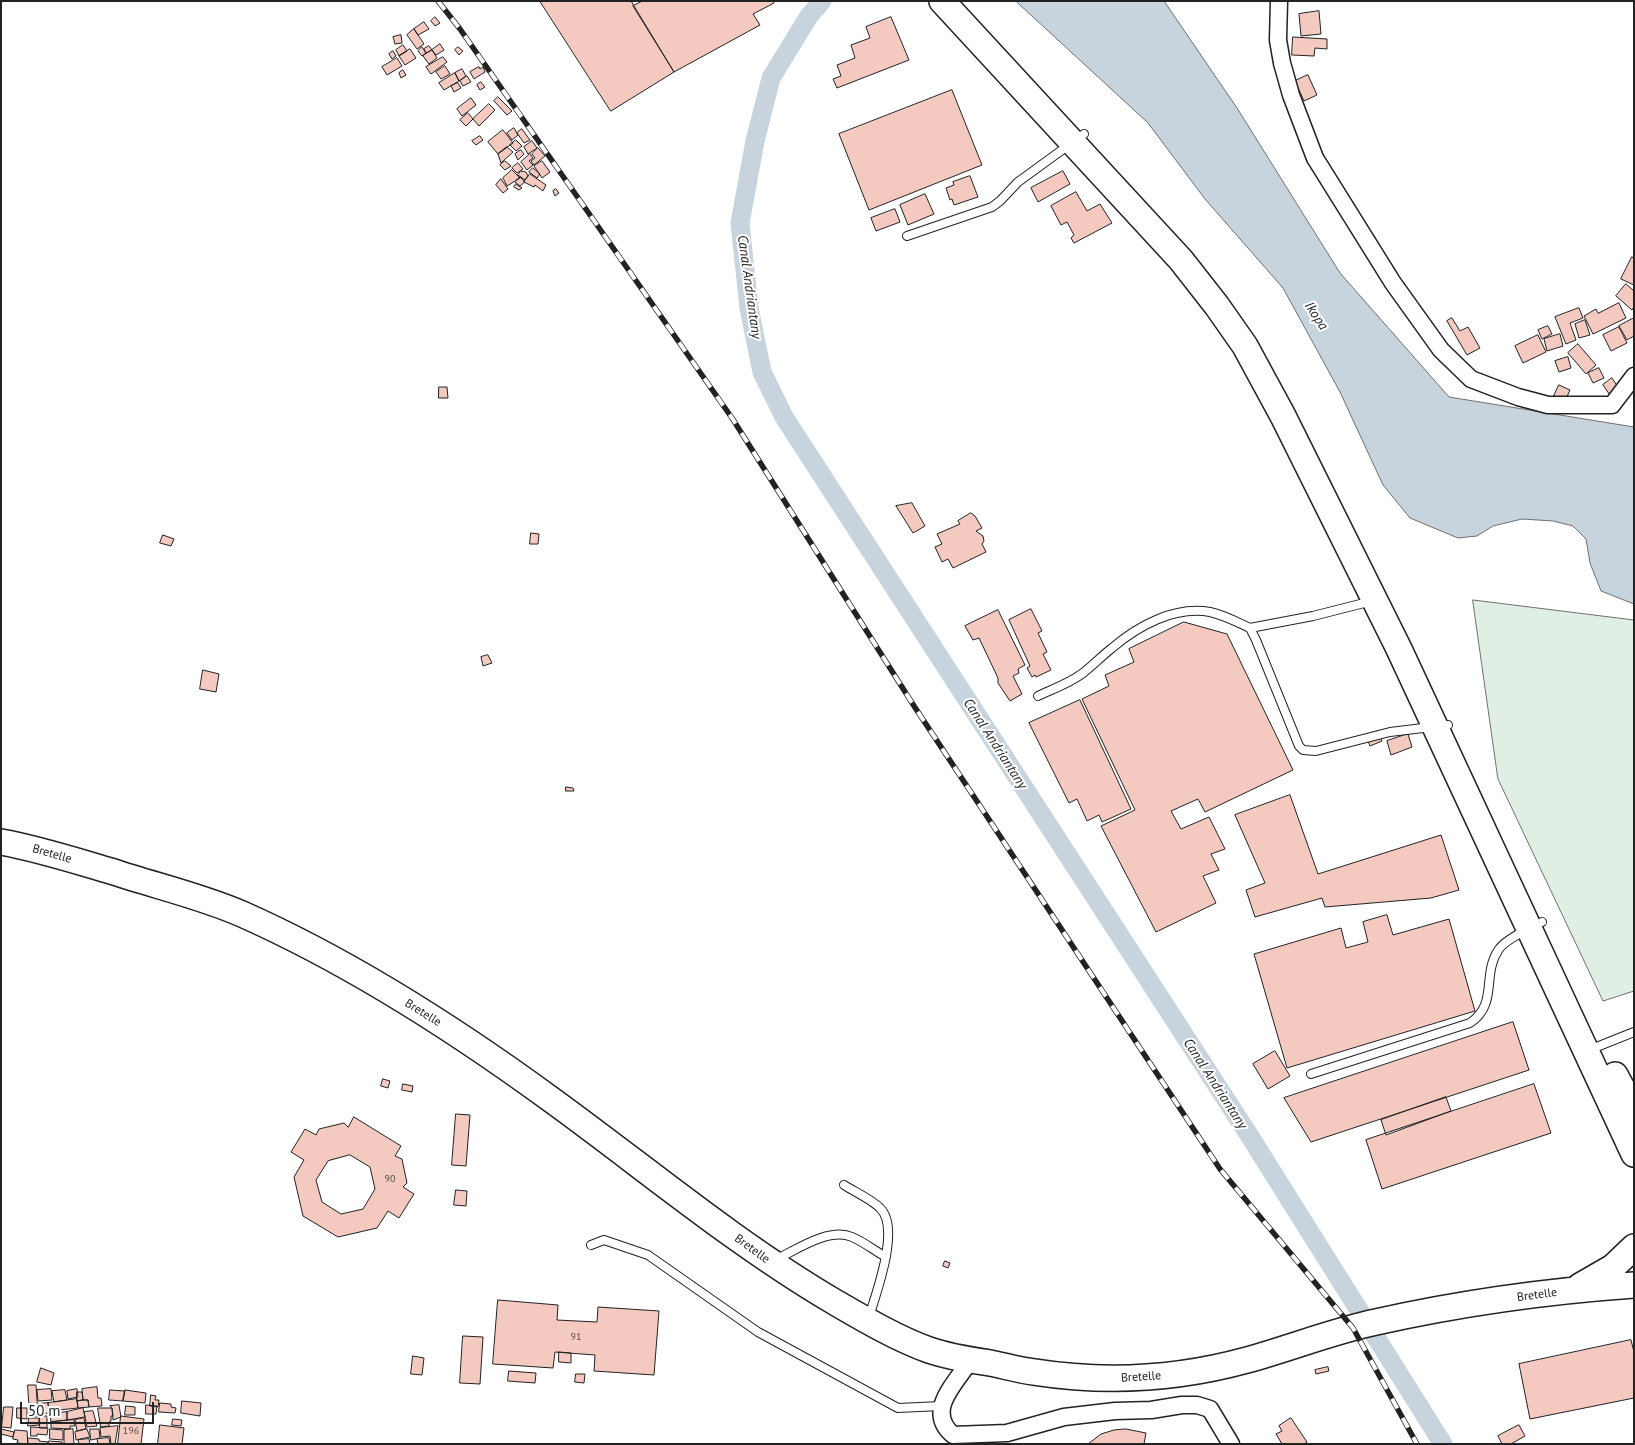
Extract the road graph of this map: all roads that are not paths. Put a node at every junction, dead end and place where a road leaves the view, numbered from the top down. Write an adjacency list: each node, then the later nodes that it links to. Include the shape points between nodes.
1 (942, 1): 4 (main road)
2 (959, 1): 4 (main road)
3 (1279, 1): 6 (street, via 1278,40 1282,63 1315,158 1393,282 1441,350 1471,379 1548,405 1612,405)
4 (1078, 139): 5 (lane, via 1018,182 992,207); 7 (main road, via 1181,260 1245,346); 10 (main road, via 1142,196 1228,301 1260,350 1295,413 1410,645)
5 (906, 236)
6 (1634, 376)
7 (1377, 599): 8 (lane); 10 (main road)
8 (1250, 628): 9 (lane, via 1212,612 1188,610 1170,615 1139,629 1080,675); 10 (lane, via 1303,750 1316,751 1390,732)
9 (1038, 696)
10 (1442, 726): 12 (main road)
11 (1, 842): 22 (main road, Bretelle, via 35,848 212,903 325,956 428,1015 490,1057)
12 (1536, 925): 14 (main road); 15 (lane, via 1500,947 1494,956 1484,1011 1470,1023)
13 (1634, 1032): 14 (lane)
14 (1594, 1048): 16 (main road); 17 (main road)
15 (1311, 1074)
16 (1634, 1110)
17 (1634, 1154)
18 (844, 1185): 21 (lane, via 880,1208 887,1218)
19 (591, 1245): 27 (lane, via 604,1240 648,1255 758,1332 898,1408)
20 (1634, 1247): 24 (main road, via 1613,1267)
21 (886, 1257): 22 (lane, via 852,1236 839,1234 823,1236); 25 (lane)
22 (770, 1262): 25 (main road, Bretelle)
23 (1634, 1285): 24 (main road, Bretelle)
24 (1574, 1290): 26 (main road, Bretelle, via 1461,1305 1374,1322 1244,1361 1154,1377 1071,1377)
25 (868, 1321): 26 (main road, Bretelle, via 929,1350)
26 (970, 1361): 27 (street)
27 (941, 1406): 28 (street, via 945,1428 953,1435 961,1436 1008,1433 1064,1417 1197,1405 1210,1409)
28 (1231, 1444)

